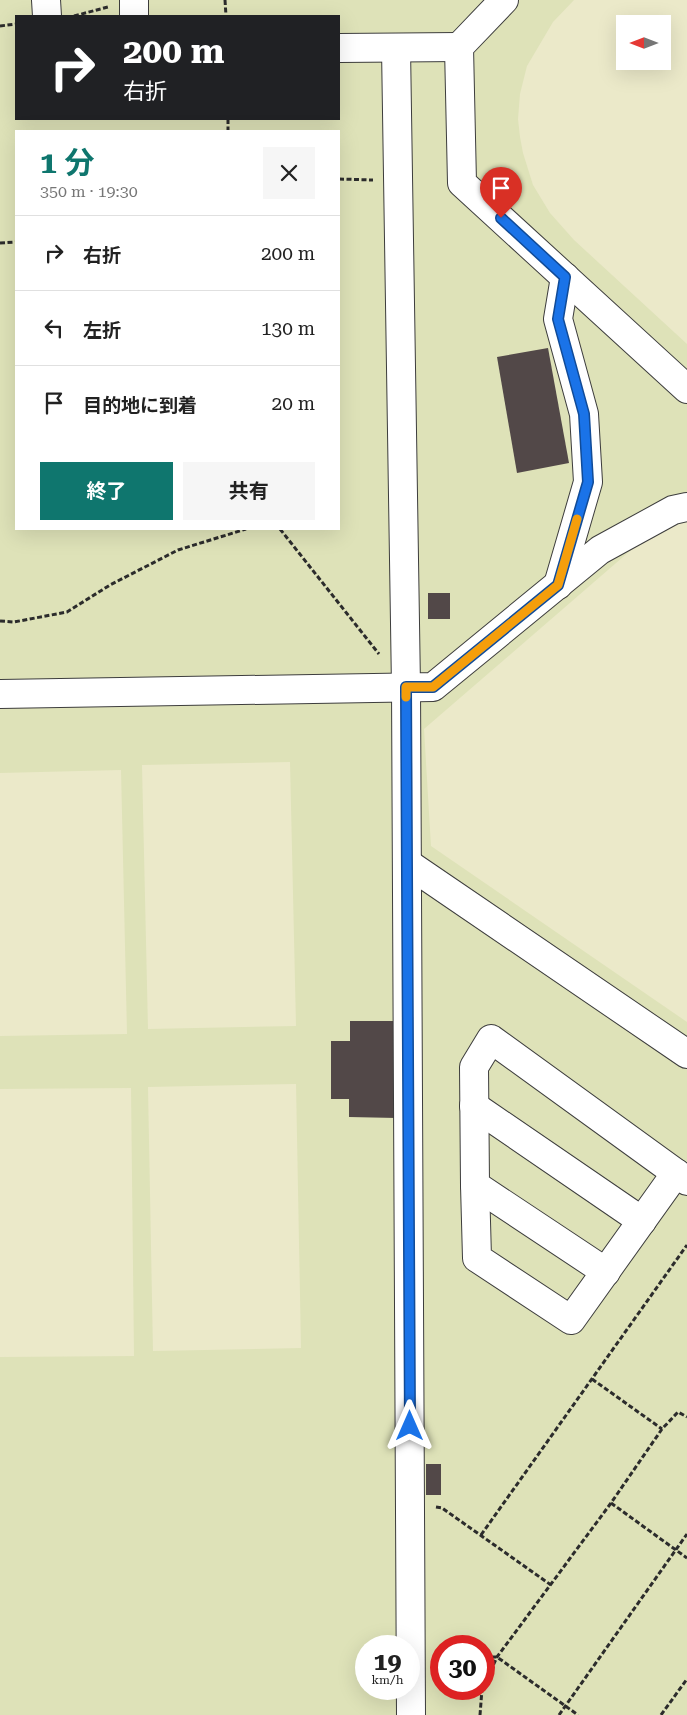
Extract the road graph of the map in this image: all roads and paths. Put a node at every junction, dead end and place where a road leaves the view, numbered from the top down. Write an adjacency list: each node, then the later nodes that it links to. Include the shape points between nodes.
1 (46, 0): 5 (street)
2 (225, 0): 7 (path)
3 (504, 0): 10 (street)
4 (126, 7): 6 (path)
5 (47, 15)
6 (80, 15)
7 (226, 15)
8 (15, 24): 9 (path)
9 (0, 26)
10 (459, 47): 12 (street); 17 (street, via 462,183)
11 (340, 48): 12 (street)
12 (396, 48): 14 (street)
13 (340, 180): 14 (path)
14 (399, 180): 24 (street)
15 (15, 242): 16 (path)
16 (0, 243)
17 (565, 277): 18 (street); 22 (street, via 558,319 584,414 588,482)
18 (687, 388)
19 (687, 507): 22 (street, via 672,510 600,550)
20 (243, 530): 23 (path, via 178,550 110,584 67,612 14,622)
21 (281, 530): 24 (path)
22 (558, 585): 24 (street, via 433,687)
23 (0, 621)
24 (406, 687): 25 (street); 26 (street)
25 (0, 694)
26 (407, 863): 27 (street); 38 (street)
27 (687, 1054)
28 (474, 1106): 29 (street, via 474,1067 491,1039); 30 (street); 31 (street)
29 (682, 1177): 31 (street)
30 (475, 1185): 33 (street); 33 (street, via 477,1258 547,1305 571,1320)
31 (642, 1221): 33 (street)
32 (687, 1245): 34 (path)
33 (606, 1272)
34 (592, 1379): 36 (path); 40 (path)
35 (687, 1417): 36 (path, via 678,1412)
36 (662, 1429): 37 (path)
37 (611, 1503): 41 (path); 43 (path)
38 (410, 1504): 40 (path, via 442,1508); 49 (street)
39 (687, 1534): 41 (path)
40 (481, 1535): 43 (path)
41 (676, 1550): 42 (path); 48 (path)
42 (687, 1558)
43 (551, 1585): 44 (path)
44 (497, 1657): 45 (path); 48 (path)
45 (495, 1661)
46 (687, 1679): 53 (path)
47 (482, 1700): 50 (path)
48 (565, 1706): 51 (path); 52 (path)
49 (411, 1715)
50 (480, 1715)
51 (559, 1715)
52 (578, 1715)
53 (661, 1715)

